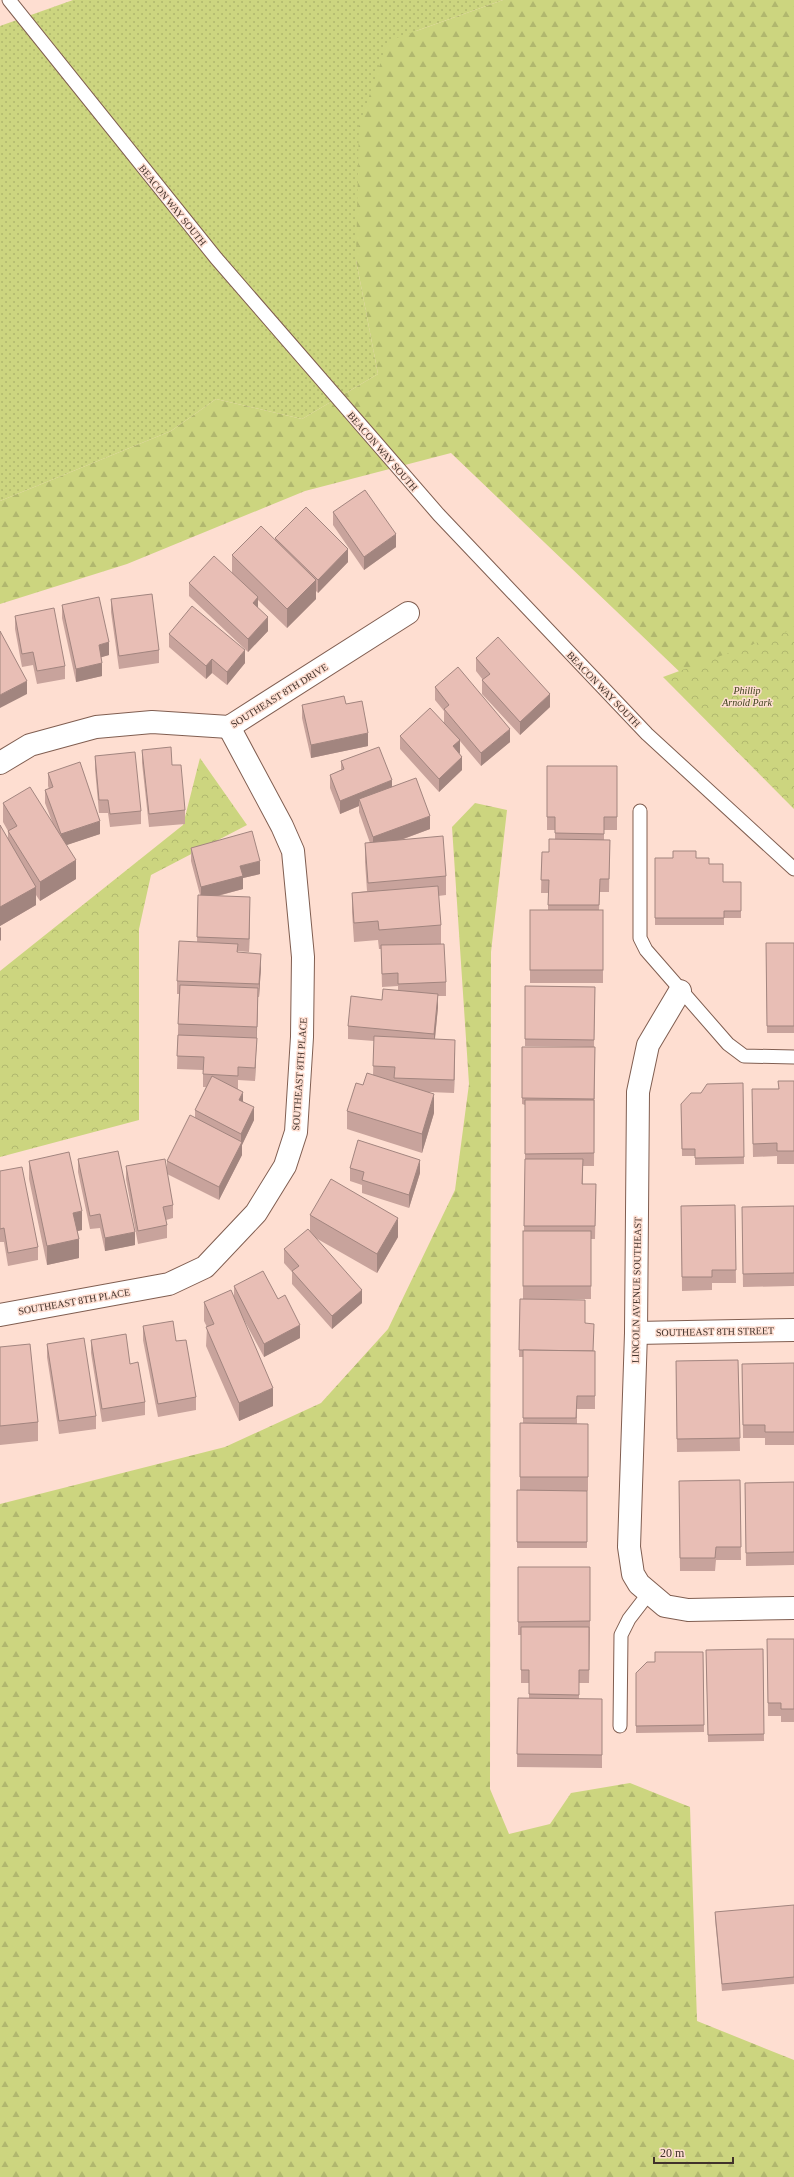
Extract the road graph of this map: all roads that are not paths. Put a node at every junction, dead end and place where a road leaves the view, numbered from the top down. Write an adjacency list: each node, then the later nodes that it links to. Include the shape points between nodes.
1 (9, 0): 6 (lane, BEACON WAY SOUTH, via 216,258 439,515 647,734)
2 (408, 613): 3 (street, SOUTHEAST 8TH DRIVE)
3 (229, 727): 4 (street, SOUTHEAST 8TH DRIVE, via 152,722 96,727 30,745); 9 (street, SOUTHEAST 8TH PLACE, via 293,851 303,957 302,1037 296,1132 285,1166 256,1214 205,1267 169,1284)
4 (0, 763)
5 (640, 811): 7 (lane, via 640,938 646,950)
6 (794, 869)
7 (680, 991): 8 (lane, via 728,1044 744,1056); 11 (street, LINCOLN AVENUE SOUTHEAST, via 648,1045 638,1092)
8 (794, 1057)
9 (0, 1315)
10 (794, 1330): 11 (street, SOUTHEAST 8TH STREET)
11 (636, 1332): 12 (street, LINCOLN AVENUE SOUTHEAST, via 629,1547 633,1574)
12 (649, 1593): 13 (street, via 665,1606 688,1610); 14 (lane, via 621,1634)
13 (794, 1608)
14 (620, 1726)

